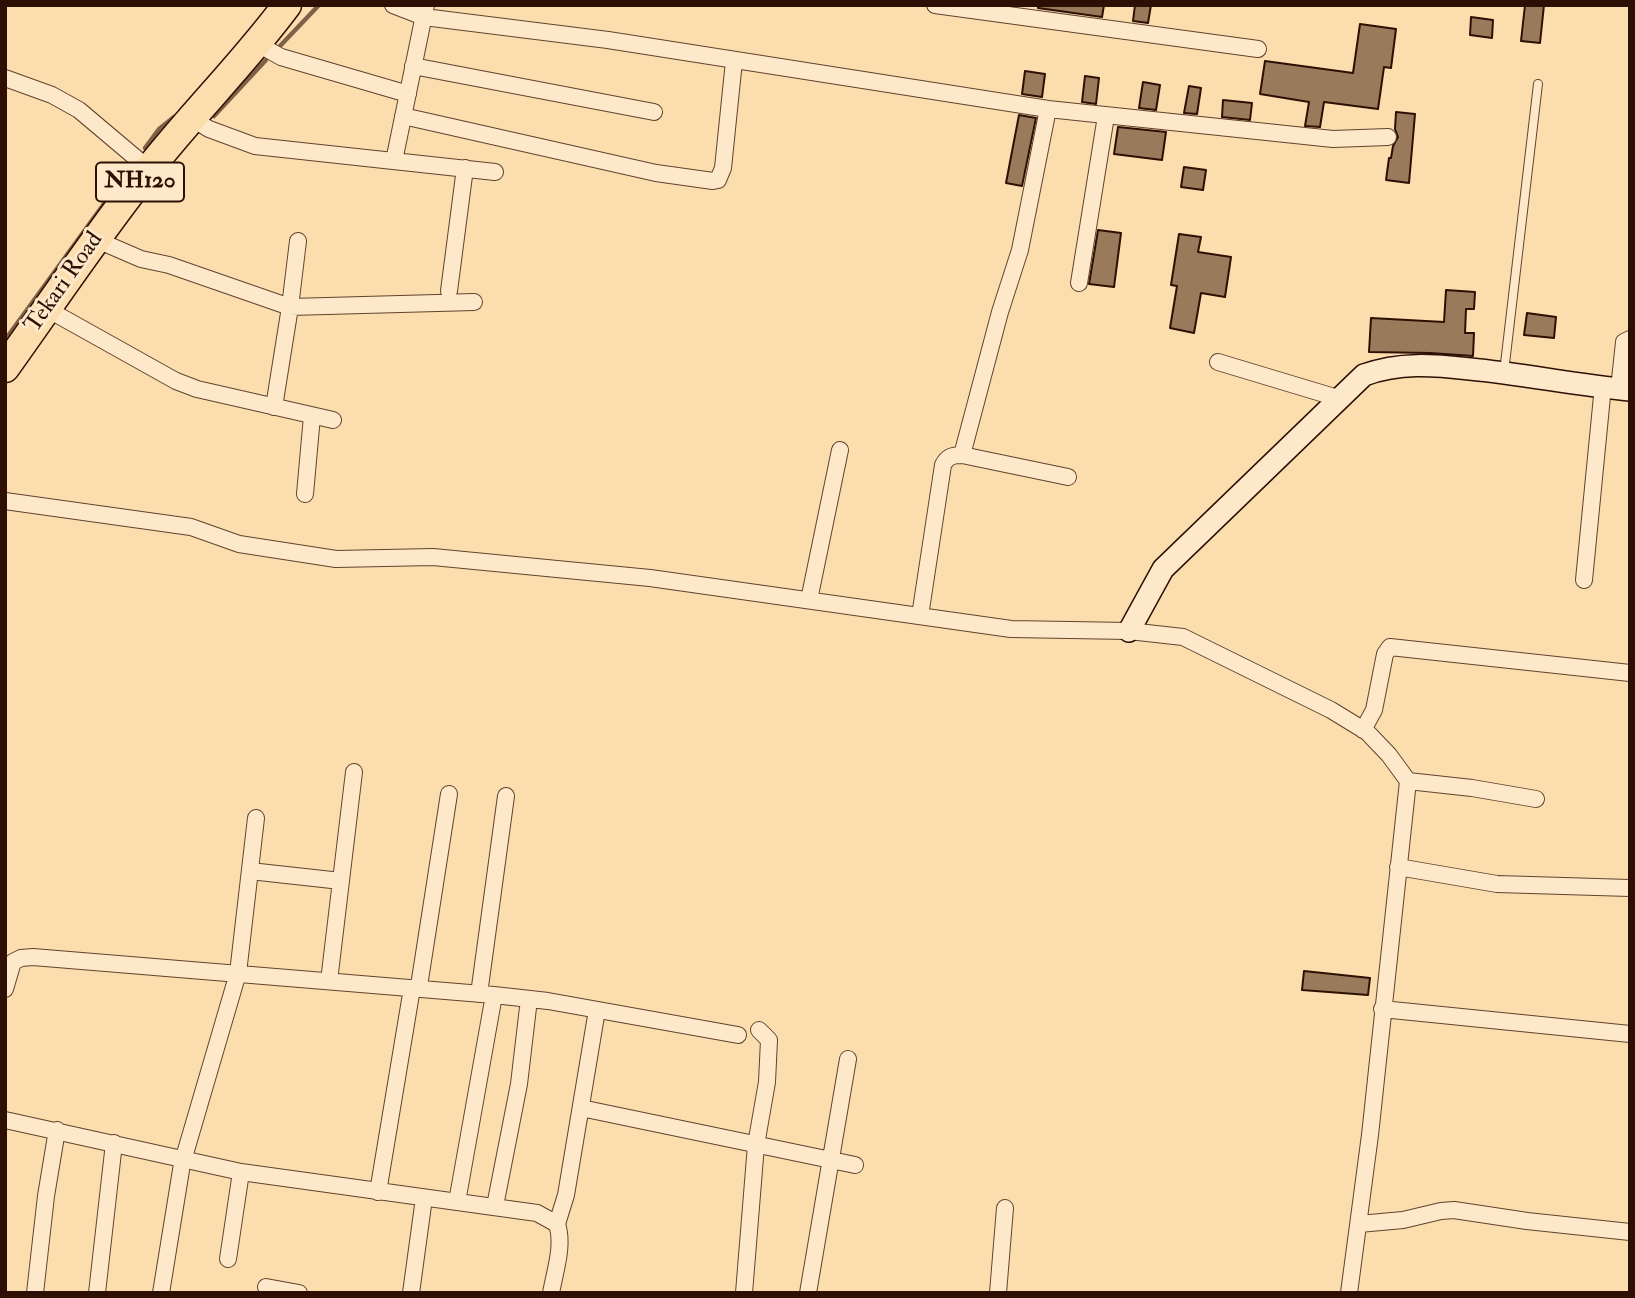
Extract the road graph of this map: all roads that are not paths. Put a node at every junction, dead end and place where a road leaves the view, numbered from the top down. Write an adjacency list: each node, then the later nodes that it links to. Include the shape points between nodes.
1 (287, 5): 5 (highway, Tekari Road / NH120)
2 (393, 5): 4 (street)
3 (935, 5): 6 (street)
4 (425, 11): 7 (street); 8 (street)
5 (258, 44): 11 (street, via 281,57); 16 (highway, Tekari Road / NH120)
6 (1258, 48)
7 (734, 61): 12 (street); 14 (street, via 723,169 719,180 713,181 656,173)
8 (413, 66): 11 (street); 13 (street)
9 (5, 78): 19 (street, via 79,110)
10 (1538, 84): 32 (lane)
11 (408, 94): 14 (street)
12 (1048, 109): 15 (street); 39 (street, via 1020,250)
13 (654, 112)
14 (403, 116): 18 (street)
15 (1106, 116): 17 (street, via 1333,139); 24 (street)
16 (191, 118): 18 (street, via 256,146); 19 (highway, Tekari Road / NH120)
17 (1388, 137)
18 (394, 161): 20 (street)
19 (149, 169): 22 (highway, Tekari Road / NH120)
20 (465, 169): 21 (street); 25 (street)
21 (495, 172)
22 (97, 238): 27 (street, via 141,259); 28 (highway, Tekari Road / NH120)
23 (298, 241): 27 (street)
24 (1079, 283)
25 (449, 291)
26 (474, 302): 27 (street)
27 (290, 307): 35 (street)
28 (47, 309): 31 (highway, Tekari Road / NH120); 35 (street, via 176,381)
29 (1630, 339): 33 (street, via 1624,342)
30 (1218, 362): 34 (street)
31 (5, 368)
32 (1504, 372): 33 (street); 34 (street, via 1439,366 1385,368 1364,375)
33 (1617, 388): 43 (street)
34 (1341, 399): 46 (street, via 1163,569)
35 (274, 407): 36 (street)
36 (312, 416): 37 (street); 41 (street)
37 (333, 420)
38 (840, 450): 44 (street)
39 (961, 456): 40 (street); 45 (street, via 949,457 943,465)
40 (1068, 477)
41 (305, 494)
42 (5, 501): 44 (street, via 191,527 239,544 336,559 433,557 650,578)
43 (1584, 580)
44 (809, 600): 45 (street)
45 (920, 616): 46 (street, via 1011,629)
46 (1129, 631): 48 (street, via 1183,637)
47 (1630, 673): 48 (street, via 1390,648 1374,710)
48 (1363, 730): 50 (street)
49 (354, 772): 57 (street)
50 (1408, 781): 53 (street); 55 (street)
51 (449, 794): 61 (street, via 419,986)
52 (506, 796): 63 (street)
53 (1536, 799)
54 (256, 818): 56 (street)
55 (1398, 867): 58 (street, via 1497,884); 65 (street)
56 (250, 872): 57 (street); 59 (street)
57 (341, 881): 60 (street)
58 (1630, 888)
59 (238, 973): 60 (street); 62 (street, via 33,957 13,962); 76 (street)
60 (329, 981): 61 (street)
61 (412, 988): 63 (street); 80 (street)
62 (5, 989)
63 (487, 994): 64 (street); 82 (street)
64 (529, 999): 66 (street); 83 (street, via 519,1084)
65 (1382, 1009): 68 (street); 86 (street)
66 (597, 1010): 69 (street); 71 (street)
67 (759, 1030): 75 (street, via 769,1040)
68 (1630, 1034)
69 (738, 1035)
70 (848, 1059): 77 (street)
71 (581, 1108): 75 (street); 85 (street)
72 (5, 1120): 73 (street)
73 (57, 1130): 74 (street); 90 (street)
74 (114, 1143): 76 (street); 91 (street)
75 (756, 1145): 77 (street); 96 (street)
76 (185, 1159): 79 (street); 92 (street)
77 (831, 1160): 78 (street); 97 (street)
78 (855, 1165)
79 (242, 1172): 80 (street); 88 (street)
80 (378, 1192): 81 (street)
81 (424, 1198): 82 (street); 94 (street)
82 (457, 1202): 83 (street)
83 (495, 1206): 85 (street, via 537,1213)
84 (1005, 1208): 98 (street)
85 (558, 1224): 95 (street, via 560,1243)
86 (1359, 1224): 87 (street, via 1454,1210); 99 (street)
87 (1630, 1232)
88 (228, 1259)
89 (266, 1287): 93 (street)
90 (35, 1293)
91 (97, 1293)
92 (161, 1293)
93 (299, 1293)
94 (411, 1293)
95 (551, 1293)
96 (744, 1293)
97 (808, 1293)
98 (998, 1293)
99 (1349, 1293)

